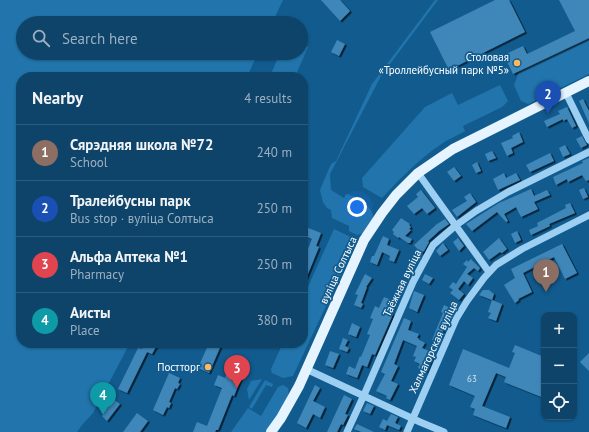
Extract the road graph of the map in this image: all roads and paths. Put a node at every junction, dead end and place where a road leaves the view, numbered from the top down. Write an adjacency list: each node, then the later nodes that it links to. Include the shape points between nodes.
1 (589, 81): 2 (main road, вуліца Солтыса)
2 (566, 93): 3 (street); 5 (main road, вуліца Солтыса, via 468,141)
3 (589, 140)
4 (589, 152): 7 (street, Таёжная вуліца, via 508,192)
5 (418, 173): 7 (street); 9 (main road, вуліца Солтыса, via 396,195 364,240)
6 (589, 214): 8 (street, Халмагорская вуліца, via 522,249)
7 (455, 226): 8 (street); 10 (street, Таёжная вуліца, via 433,246 412,282)
8 (488, 272): 11 (street, Халмагорская вуліца, via 456,319)
9 (306, 369): 10 (street); 12 (main road, вуліца Солтыса, via 289,404)
10 (364, 396): 11 (street); 13 (street, Таёжная вуліца)
11 (413, 419): 14 (street, Халмагорская вуліца); 15 (street)
12 (271, 432)
13 (347, 432)
14 (407, 432)
15 (444, 432)

